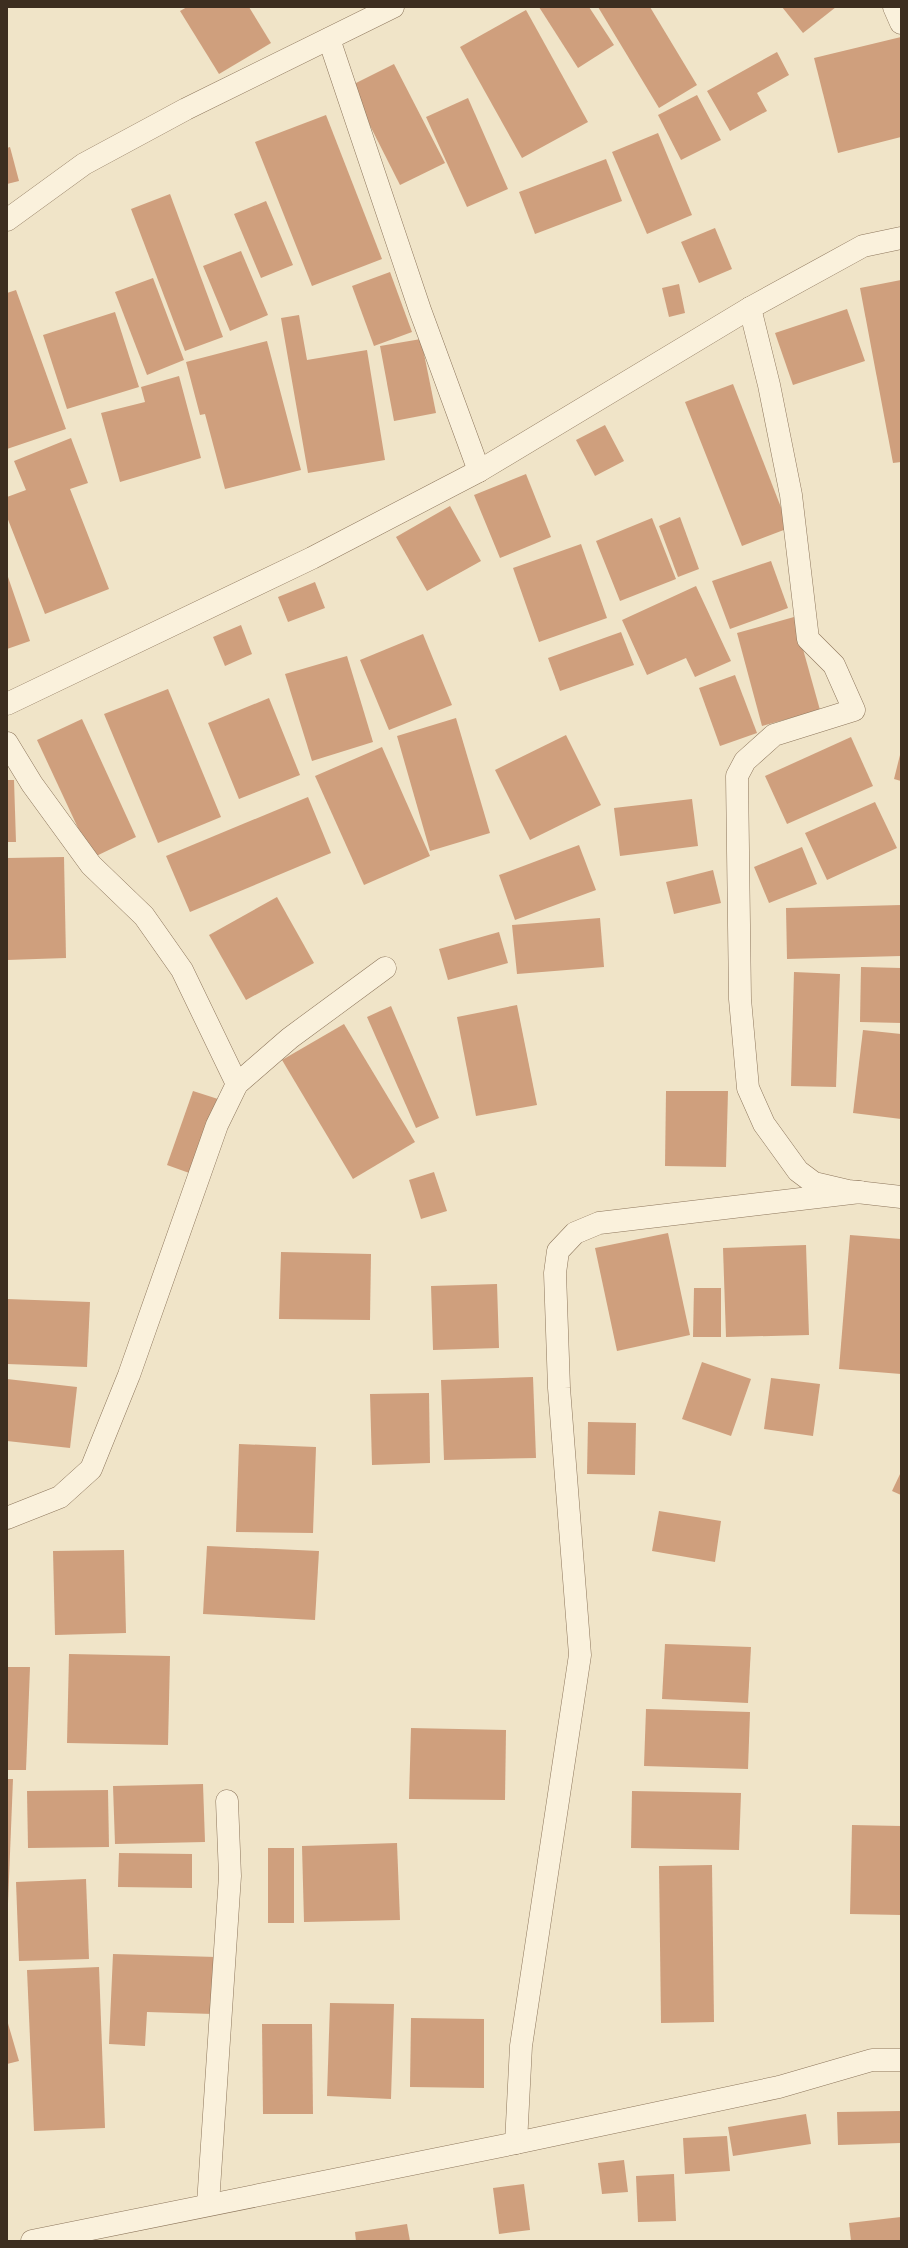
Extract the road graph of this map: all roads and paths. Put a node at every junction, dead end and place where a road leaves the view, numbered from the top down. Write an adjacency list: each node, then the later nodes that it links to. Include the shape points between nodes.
1 (393, 7): 4 (street)
2 (894, 7): 3 (street)
3 (901, 23)
4 (329, 39): 5 (street, via 186,109 84,164); 8 (street, via 420,310)
5 (7, 220)
6 (901, 238): 7 (street, via 863,246)
7 (750, 308): 8 (street); 13 (street, via 791,495 808,639 834,665 854,710 774,735 745,761 737,776 740,999 748,1088 764,1124 798,1171 814,1183)
8 (479, 471): 9 (street, via 312,558)
9 (7, 704)
10 (7, 743): 12 (street, via 32,784 91,865 144,916 182,970)
11 (385, 968): 12 (street, via 290,1038)
12 (238, 1084): 15 (street, via 217,1125 129,1375 91,1469 60,1497)
13 (860, 1192): 14 (street); 18 (street, via 599,1223 574,1233 558,1251 555,1273 559,1388 580,1655 520,2046)
14 (901, 1197)
15 (7, 1518)
16 (227, 1801): 19 (street, via 230,1876)
17 (901, 2060): 18 (street, via 872,2060 779,2087)
18 (516, 2143): 19 (street)
19 (208, 2204): 20 (street)
20 (32, 2241)

